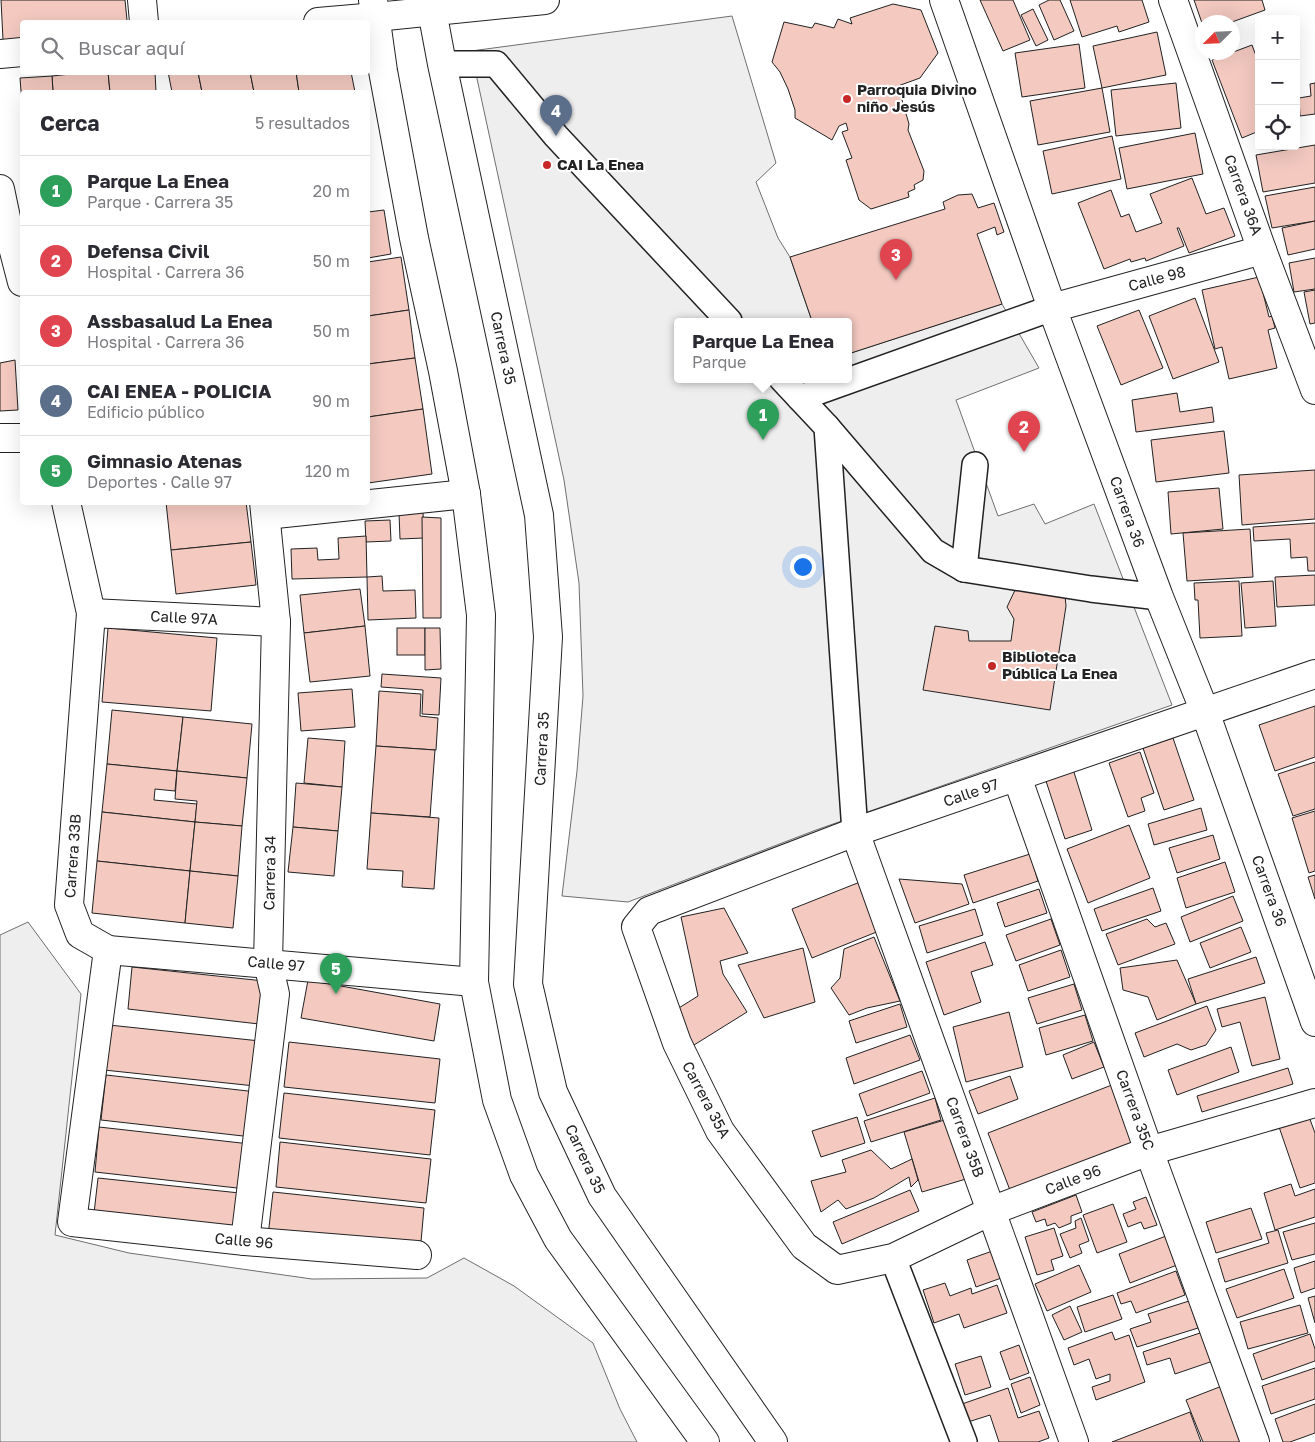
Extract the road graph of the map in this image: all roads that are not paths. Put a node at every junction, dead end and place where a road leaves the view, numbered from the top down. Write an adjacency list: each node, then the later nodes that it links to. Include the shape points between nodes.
1 (142, 0): 7 (street)
2 (544, 0): 5 (street)
3 (944, 0): 16 (street, Carrera 36)
4 (1172, 0): 14 (street, Carrera 36A)
5 (432, 6): 6 (street); 11 (street, Carrera 35)
6 (374, 8): 8 (street); 27 (street, via 414,238)
7 (144, 20)
8 (326, 20)
9 (20, 52): 10 (street)
10 (0, 54)
11 (442, 64): 17 (street, via 496,64 556,136); 53 (street, Carrera 35, via 539,515 548,637 528,984 553,1092 602,1196)
12 (0, 189): 13 (street)
13 (4, 233): 15 (street)
14 (1262, 250): 16 (street, Calle 98); 21 (street, Carrera 36A)
15 (20, 277)
16 (1052, 308): 18 (street); 33 (street, Carrera 36)
17 (725, 318)
18 (852, 379)
19 (786, 383): 22 (street)
20 (842, 383): 22 (street)
21 (1315, 390)
22 (800, 398): 23 (street)
23 (827, 427): 32 (street, via 933,551); 39 (street)
24 (0, 438): 25 (street)
25 (20, 438)
26 (976, 465): 32 (street)
27 (466, 494): 28 (street); 43 (street, via 481,615)
28 (370, 501)
29 (67, 505): 34 (street, Carrera 33B)
30 (319, 505): 31 (street)
31 (265, 509): 35 (street, Carrera 34)
32 (964, 569): 33 (street)
33 (1159, 597): 37 (street, Carrera 36)
34 (91, 613): 35 (street, Calle 97A); 41 (street, Carrera 33B, via 69,905 80,934)
35 (276, 622): 42 (street, Carrera 34)
36 (1315, 674): 37 (street, Calle 97)
37 (1205, 712): 38 (street, Calle 97); 44 (street, Carrera 36)
38 (1016, 777): 39 (street, Calle 97); 46 (street, Carrera 35C)
39 (855, 832): 40 (street, Calle 97, via 649,911); 47 (street, Carrera 35B)
40 (636, 927): 51 (street, Carrera 35A, via 677,1043 720,1131 804,1246)
41 (108, 950): 42 (street, Calle 97); 48 (street, Calle 96, via 72,1222)
42 (268, 963): 43 (street, Calle 97); 48 (street, Carrera 34, via 275,994)
43 (474, 982): 52 (street, via 497,1100 524,1175 558,1239)
44 (1315, 1022)
45 (1315, 1103): 46 (street, Calle 96)
46 (1149, 1151): 47 (street, Calle 96); 56 (street, Carrera 35C)
47 (991, 1211): 50 (street, Calle 96); 55 (street, Carrera 35B)
48 (245, 1241): 49 (street, Calle 96)
49 (417, 1255)
50 (893, 1258): 51 (street, Calle 96); 54 (street)
51 (837, 1270)
52 (705, 1442)
53 (774, 1442)
54 (964, 1442)
55 (1074, 1442)
56 (1255, 1442)

